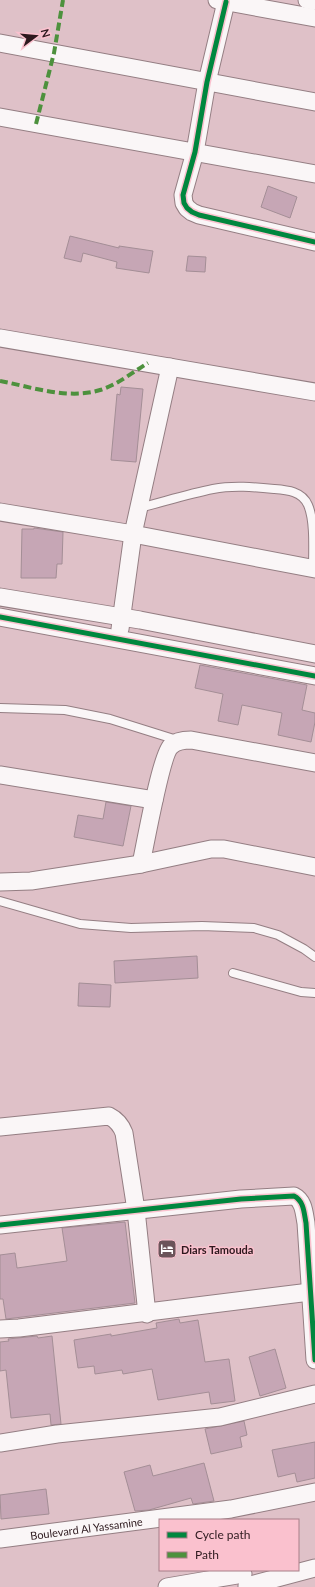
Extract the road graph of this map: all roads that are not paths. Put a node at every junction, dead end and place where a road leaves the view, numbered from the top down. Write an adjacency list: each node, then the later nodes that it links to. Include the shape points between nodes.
1 (307, 0): 3 (street)
2 (222, 1): 4 (street); 6 (street)
3 (315, 1)
4 (315, 18)
5 (0, 43): 6 (street)
6 (207, 82): 7 (street); 9 (street)
7 (315, 102)
8 (0, 117): 9 (street)
9 (194, 152): 10 (street); 11 (street, via 183,199 192,212)
10 (315, 174)
11 (315, 242)
12 (0, 338): 13 (street)
13 (170, 367): 14 (street); 15 (street)
14 (315, 392)
15 (139, 508): 17 (street); 18 (lane, via 213,489 239,487 291,491 308,504)
16 (0, 512): 17 (street)
17 (133, 534): 18 (street); 20 (street)
18 (314, 569)
19 (0, 597): 20 (street)
20 (122, 617): 22 (street); 23 (street)
21 (0, 618): 22 (street)
22 (118, 639): 24 (street)
23 (315, 654)
24 (315, 676)
25 (0, 708): 26 (lane, via 64,710 86,714)
26 (180, 741): 27 (street, via 191,740); 29 (street, via 168,750)
27 (315, 763)
28 (0, 775): 29 (street)
29 (154, 800): 30 (street)
30 (141, 864): 31 (street, via 217,849); 32 (street, via 31,881)
31 (315, 867)
32 (0, 882)
33 (0, 901): 34 (lane, via 80,924 131,928 254,928 278,935)
34 (315, 957)
35 (233, 973): 36 (lane, via 301,992)
36 (315, 993)
37 (0, 1127): 38 (street, via 109,1116 113,1118 122,1126 124,1133)
38 (136, 1210): 39 (street); 40 (street, via 241,1199 288,1196 299,1198 306,1223); 41 (street)
39 (0, 1225)
40 (310, 1292): 41 (street); 43 (street)
41 (147, 1314): 42 (street)
42 (0, 1328)
43 (315, 1360)
44 (315, 1394): 45 (street, via 220,1417 57,1434)
45 (0, 1443)
46 (315, 1492): 47 (street, Boulevard Al Yassamine)
47 (232, 1514): 48 (street, Boulevard Al Yassamine)
48 (184, 1519)
49 (159, 1522): 50 (street, Boulevard Al Yassamine)
50 (0, 1538)
51 (315, 1568): 53 (street)
52 (296, 1571): 54 (street)
53 (299, 1571)
54 (245, 1579): 55 (street)
55 (167, 1587)

